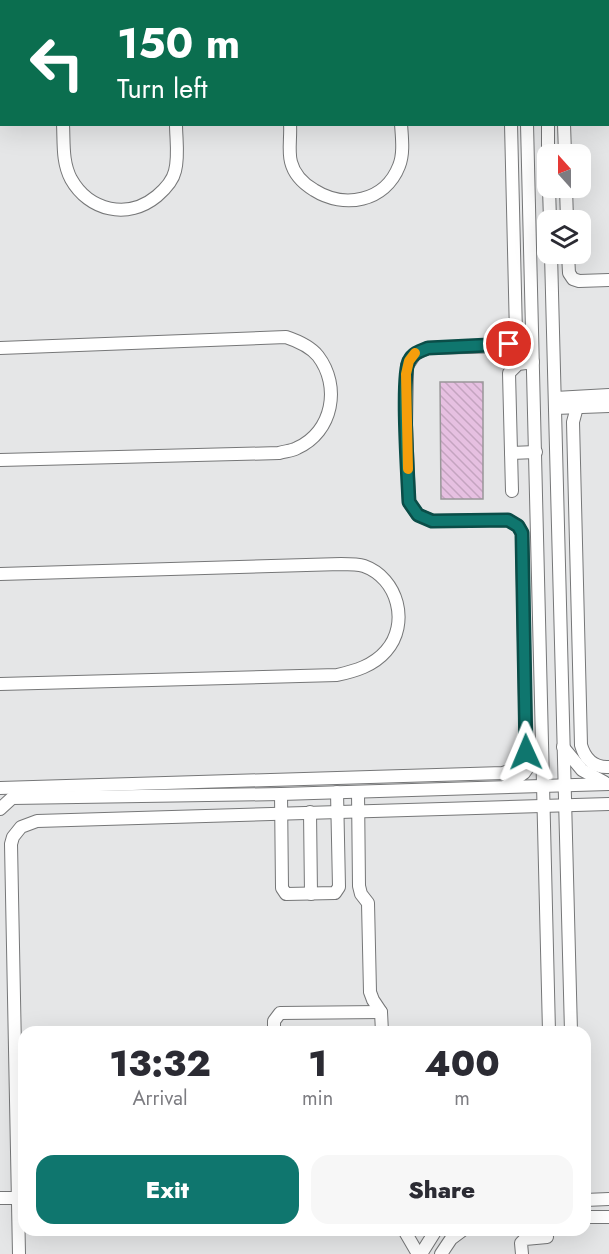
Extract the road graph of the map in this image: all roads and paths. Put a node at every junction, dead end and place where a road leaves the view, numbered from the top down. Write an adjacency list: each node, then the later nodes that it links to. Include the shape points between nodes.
1 (63, 126): 2 (street, via 66,167 76,186 99,205 127,211 145,205 162,192 175,172)
2 (176, 126)
3 (290, 126): 4 (street, via 291,161 297,175 321,194 348,202 375,194 395,175 402,159)
4 (401, 126)
5 (511, 126): 15 (street)
6 (527, 126): 14 (street)
7 (548, 126): 9 (street)
8 (564, 126): 10 (street)
9 (548, 144)
10 (565, 144)
11 (551, 264): 19 (street)
12 (569, 264): 13 (street, via 573,279)
13 (609, 280)
14 (533, 339): 15 (street); 17 (street)
15 (514, 340): 36 (street, via 503,346 428,348 415,354 407,366 406,425 409,502 418,515 432,521 508,520 522,533 526,752 519,766 503,773)
16 (0, 348): 24 (street, via 286,337 316,354 327,370 332,388 331,406 313,438 279,453)
17 (533, 362): 22 (street, via 518,364 509,373); 23 (street)
18 (609, 395): 19 (street)
19 (555, 403): 21 (street); 25 (street)
20 (609, 406): 21 (street)
21 (577, 407): 31 (street, via 573,422 581,745 590,761)
22 (511, 453): 23 (street); 26 (street)
23 (536, 457): 25 (street); 30 (street)
24 (0, 460)
25 (557, 462): 29 (street)
26 (512, 491)
27 (0, 574): 28 (street, via 363,565 391,588 399,623 395,637 377,660 337,675)
28 (0, 684)
29 (563, 747): 32 (street, via 582,770); 34 (street)
30 (541, 749): 33 (street); 35 (street, via 524,773)
31 (609, 767)
32 (608, 784): 34 (street)
33 (542, 785): 34 (street); 35 (street); 43 (street)
34 (564, 785): 44 (street)
35 (506, 786): 38 (street)
36 (0, 788)
37 (337, 792): 38 (street); 39 (street); 47 (street)
38 (358, 792): 46 (street)
39 (281, 794): 40 (street); 49 (street)
40 (126, 796): 41 (street); 50 (street)
41 (6, 798): 45 (street)
42 (609, 804): 44 (street)
43 (542, 805): 44 (street); 46 (street); 51 (street)
44 (565, 805): 52 (street)
45 (0, 809)
46 (359, 810): 47 (street); 56 (street, via 359,886 368,903 370,992)
47 (337, 811): 48 (street); 53 (street, via 339,887 335,893)
48 (310, 812): 49 (street); 53 (street)
49 (281, 813): 50 (street); 53 (street, via 283,892)
50 (128, 817): 62 (street, via 36,821 21,827 13,837)
51 (543, 826): 52 (street); 55 (street)
52 (565, 826): 54 (street)
53 (312, 894)
54 (567, 925): 55 (street); 60 (street)
55 (546, 926): 59 (street)
56 (381, 1012): 57 (street, via 280,1013); 58 (street)
57 (274, 1026)
58 (382, 1026)
59 (549, 1026)
60 (571, 1026)
61 (0, 1198): 62 (street)
62 (18, 1198)
63 (591, 1199): 64 (street)
64 (609, 1199)
65 (591, 1217): 66 (street)
66 (609, 1217)
67 (19, 1236): 72 (street)
68 (408, 1236): 73 (street)
69 (432, 1236): 73 (street)
70 (455, 1236): 74 (street)
71 (536, 1236): 75 (street, via 523,1240)
72 (19, 1254)
73 (420, 1254)
74 (441, 1254)
75 (522, 1254)

